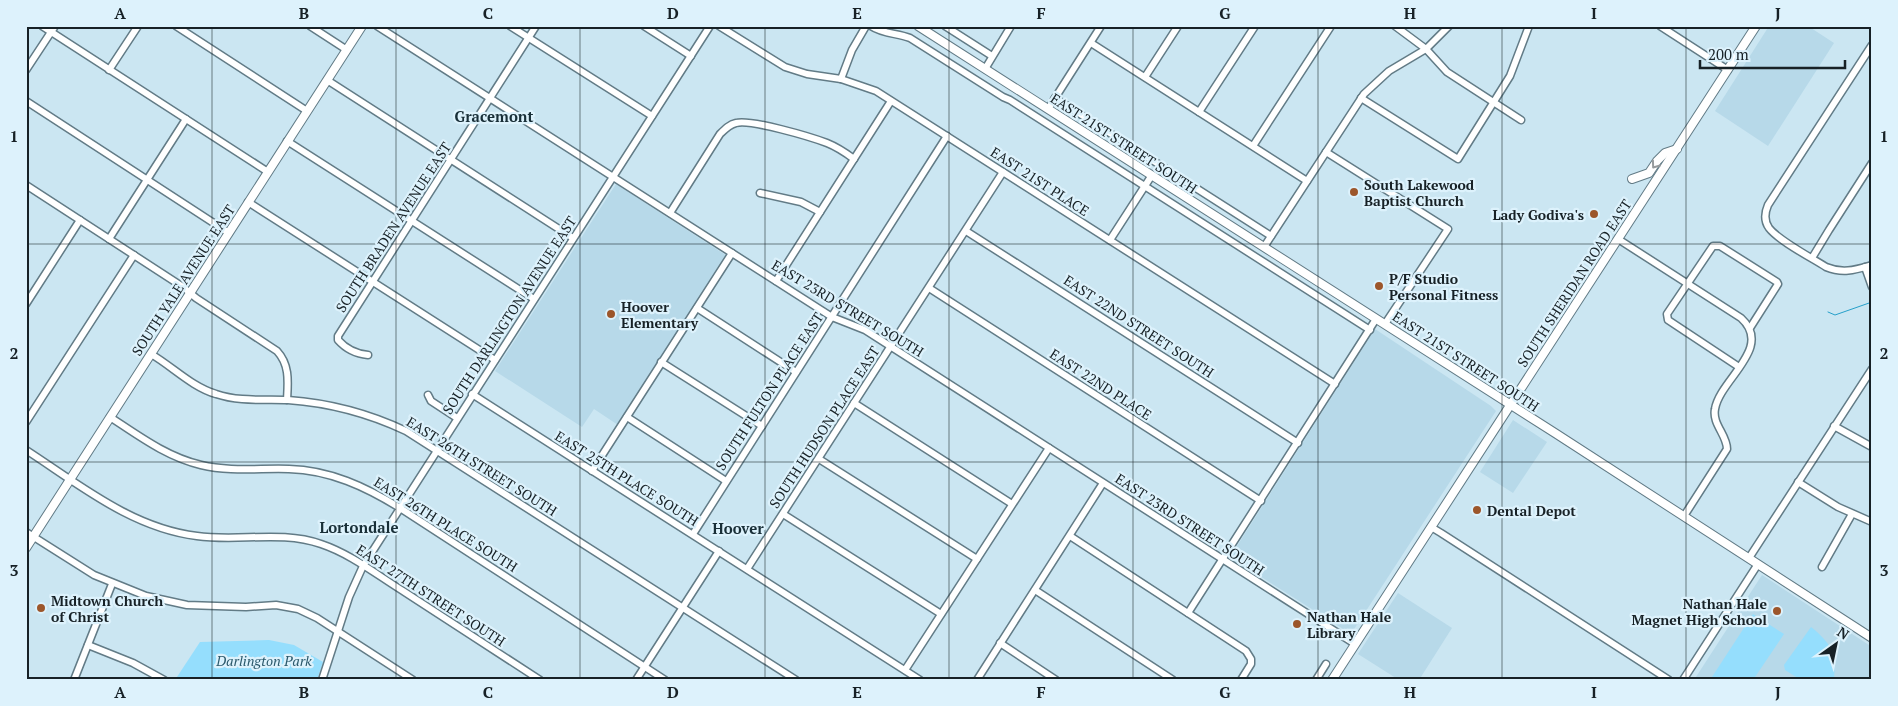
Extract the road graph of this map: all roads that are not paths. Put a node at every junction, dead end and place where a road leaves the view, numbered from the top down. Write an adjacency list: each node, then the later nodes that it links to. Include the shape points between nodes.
1 (42, 26): 26 (street)
2 (138, 26): 36 (street)
3 (176, 26): 48 (street)
4 (310, 26): 31 (street)
5 (362, 26): 31 (main road, SOUTH YALE AVENUE EAST)
6 (377, 26): 41 (street, EAST 23RD STREET SOUTH)
7 (510, 26): 27 (street)
8 (536, 26): 27 (street, SOUTH BRADEN AVENUE EAST)
9 (644, 26): 32 (street)
10 (710, 26): 32 (street, SOUTH DARLINGTON AVENUE EAST)
11 (719, 26): 39 (street, EAST 21ST PLACE, via 785,67)
12 (866, 26): 39 (street)
13 (871, 26): 69 (street, EAST 21ST STREET SOUTH, via 910,38)
14 (918, 26): 34 (main road, EAST 21ST STREET SOUTH)
15 (945, 26): 33 (street)
16 (1011, 26): 33 (street)
17 (1101, 26): 28 (street)
18 (1178, 26): 38 (street)
19 (1255, 26): 49 (street)
20 (1331, 26): 55 (street)
21 (1394, 26): 30 (street)
22 (1450, 26): 30 (street)
23 (1529, 26): 46 (street, via 1510,76)
24 (1660, 26): 37 (street)
25 (1756, 26): 37 (main road, SOUTH SHERIDAN ROAD EAST)
26 (53, 29): 35 (street); 36 (street)
27 (529, 38): 41 (street, SOUTH BRADEN AVENUE EAST); 50 (street)
28 (1090, 43): 38 (street); 42 (street)
29 (1872, 45): 86 (street, via 1768,205 1765,217 1769,228)
30 (1426, 49): 43 (street, via 1390,71); 46 (street, via 1447,72)
31 (347, 50): 40 (main road, SOUTH YALE AVENUE EAST)
32 (691, 56): 50 (street, SOUTH DARLINGTON AVENUE EAST)
33 (992, 56): 34 (street)
34 (985, 69): 47 (main road, EAST 21ST STREET SOUTH)
35 (26, 70)
36 (110, 70): 51 (street)
37 (1728, 70): 56 (main road, SOUTH SHERIDAN ROAD EAST)
38 (1145, 77): 49 (street)
39 (841, 79): 44 (street, EAST 21ST PLACE)
40 (327, 80): 48 (main road, SOUTH YALE AVENUE EAST); 58 (street)
41 (490, 98): 58 (street, SOUTH BRADEN AVENUE EAST); 64 (street, EAST 23RD STREET SOUTH)
42 (1055, 98): 47 (street); 78 (street, EAST 21ST STREET SOUTH)
43 (1361, 98): 46 (street, via 1458,159); 57 (street)
44 (891, 100): 53 (street, EAST 21ST PLACE); 59 (street)
45 (26, 101): 66 (street)
46 (1494, 103): 52 (street)
47 (1048, 109): 63 (main road, EAST 21ST STREET SOUTH)
48 (307, 111): 54 (main road, SOUTH YALE AVENUE EAST)
49 (1199, 112): 55 (street)
50 (652, 116): 64 (street, SOUTH DARLINGTON AVENUE EAST)
51 (186, 119): 61 (street); 66 (street)
52 (1521, 120)
53 (947, 136): 62 (street, EAST 21ST PLACE); 97 (street, SOUTH FULTON PLACE EAST)
54 (287, 141): 61 (main road, SOUTH YALE AVENUE EAST); 75 (street)
55 (1253, 146): 67 (street)
56 (1676, 149): 65 (main road, one-way to 65, via 1665,153 1649,173); 81 (main road, SOUTH SHERIDAN ROAD EAST)
57 (1326, 152): 67 (street); 99 (street, via 1448,229)
58 (451, 159): 75 (street, SOUTH BRADEN AVENUE EAST); 79 (street)
59 (854, 159): 72 (street); 73 (street, via 829,144 737,122 720,134)
60 (1872, 163): 86 (street)
61 (268, 172): 71 (main road, SOUTH YALE AVENUE EAST)
62 (1003, 172): 76 (street, SOUTH HUDSON PLACE EAST); 82 (street, EAST 21ST PLACE)
63 (1152, 175): 69 (street); 83 (main road, EAST 21ST STREET SOUTH)
64 (613, 176): 73 (street, EAST 23RD STREET SOUTH); 79 (street, SOUTH DARLINGTON AVENUE EAST)
65 (1632, 178)
66 (148, 180): 77 (street); 80 (street)
67 (1307, 181): 78 (street)
68 (26, 186): 74 (street)
69 (1145, 186): 82 (street); 101 (street, EAST 21ST STREET SOUTH)
70 (760, 193): 72 (street, via 801,202)
71 (248, 202): 77 (main road, SOUTH YALE AVENUE EAST); 89 (street)
72 (820, 212): 88 (street)
73 (670, 213): 84 (street, EAST 23RD STREET SOUTH)
74 (80, 220): 80 (street); 95 (street)
75 (411, 220): 89 (street, SOUTH BRADEN AVENUE EAST); 94 (street)
76 (966, 231): 92 (street, SOUTH HUDSON PLACE EAST); 122 (street, EAST 22ND STREET SOUTH)
77 (229, 233): 93 (main road, SOUTH YALE AVENUE EAST)
78 (1271, 236): 83 (street)
79 (574, 238): 94 (street, SOUTH DARLINGTON AVENUE EAST)
80 (109, 239): 85 (street)
81 (1618, 239): 90 (street); 115 (main road, SOUTH SHERIDAN ROAD EAST)
82 (1110, 240): 110 (street, EAST 21ST PLACE)
83 (1264, 247): 98 (main road, EAST 21ST STREET SOUTH)
84 (732, 253): 88 (street, EAST 23RD STREET SOUTH); 96 (street)
85 (134, 255): 93 (street); 119 (street)
86 (1812, 258): 87 (street, via 1835,270 1854,271)
87 (1868, 266): 91 (street)
88 (776, 281): 97 (street, EAST 23RD STREET SOUTH)
89 (372, 282): 104 (street, SOUTH BRADEN AVENUE EAST, via 338,336 338,340 358,354); 105 (street)
90 (1688, 284): 100 (street, via 1741,318); 100 (street, via 1717,245 1777,282 1778,287); 107 (street, via 1667,314 1668,320)
91 (1872, 286)
92 (929, 288): 102 (street, SOUTH HUDSON PLACE EAST); 133 (street, EAST 22ND PLACE)
93 (190, 293): 103 (main road, SOUTH YALE AVENUE EAST); 113 (street, via 270,345 283,357 288,371)
94 (534, 299): 105 (street, SOUTH DARLINGTON AVENUE EAST)
95 (26, 304)
96 (697, 308): 106 (street); 108 (street)
97 (832, 316): 102 (street, EAST 23RD STREET SOUTH, via 856,325); 108 (street, SOUTH FULTON PLACE EAST)
98 (1376, 319): 99 (main road, EAST 21ST STREET SOUTH); 101 (street)
99 (1385, 324): 115 (main road, EAST 21ST STREET SOUTH)
100 (1750, 328): 107 (street, via 1750,348)
101 (1370, 330): 110 (street)
102 (891, 347): 114 (street, SOUTH HUDSON PLACE EAST); 124 (street, EAST 23RD STREET SOUTH)
103 (151, 354): 113 (street, EAST 26TH STREET SOUTH, via 215,394 240,400); 117 (main road, SOUTH YALE AVENUE EAST)
104 (368, 355)
105 (495, 360): 111 (street, SOUTH DARLINGTON AVENUE EAST)
106 (662, 362): 116 (street); 120 (street)
107 (1739, 367): 138 (street, via 1714,412 1727,449)
108 (796, 372): 120 (street, SOUTH FULTON PLACE EAST)
109 (1871, 372): 121 (street)
110 (1335, 384): 122 (street)
111 (472, 394): 118 (street, SOUTH DARLINGTON AVENUE EAST); 128 (street, EAST 25TH PLACE SOUTH)
112 (428, 395): 118 (street, via 431,401)
113 (287, 400): 126 (street, EAST 26TH STREET SOUTH, via 358,412 406,431)
114 (854, 403): 127 (street, SOUTH HUDSON PLACE EAST); 134 (street)
115 (1510, 404): 138 (main road, EAST 21ST STREET SOUTH); 140 (main road, SOUTH SHERIDAN ROAD EAST)
116 (627, 416): 128 (street); 130 (street)
117 (110, 417): 129 (main road, SOUTH YALE AVENUE EAST); 135 (street, EAST 26TH PLACE SOUTH, via 160,449 190,462 224,468 320,472 360,486)
118 (458, 418): 126 (street, SOUTH DARLINGTON AVENUE EAST)
119 (26, 422)
120 (762, 426): 130 (street, SOUTH FULTON PLACE EAST)
121 (1834, 426): 123 (street); 131 (street)
122 (1298, 443): 133 (street)
123 (1872, 447)
124 (1049, 448): 132 (street, EAST 23RD STREET SOUTH); 134 (street)
125 (26, 450): 129 (street, EAST 27TH STREET SOUTH)
126 (437, 450): 135 (street, SOUTH DARLINGTON AVENUE EAST); 155 (street, EAST 26TH STREET SOUTH)
127 (819, 458): 136 (street, SOUTH HUDSON PLACE EAST); 147 (street)
128 (592, 471): 141 (street, EAST 25TH PLACE SOUTH)
129 (71, 479): 142 (main road, SOUTH YALE AVENUE EAST); 150 (street, EAST 27TH STREET SOUTH, via 131,516 170,531 213,538 297,538 333,549)
130 (726, 481): 141 (street, SOUTH FULTON PLACE EAST)
131 (1798, 482): 137 (street); 146 (street)
132 (1103, 483): 143 (street); 148 (street, EAST 23RD STREET SOUTH)
133 (1261, 500): 148 (street)
134 (1012, 504): 147 (street)
135 (400, 508): 150 (street, SOUTH DARLINGTON AVENUE EAST); 164 (street, EAST 26TH PLACE SOUTH)
136 (783, 514): 152 (street, SOUTH HUDSON PLACE EAST); 157 (street)
137 (1852, 514): 139 (street); 151 (street)
138 (1684, 516): 146 (main road, EAST 21ST STREET SOUTH)
139 (1872, 522)
140 (1431, 528): 161 (main road, SOUTH SHERIDAN ROAD EAST); 181 (street, via 1442,532)
141 (693, 534): 145 (street, EAST 25TH PLACE SOUTH)
142 (30, 535): 144 (main road, SOUTH YALE AVENUE EAST); 153 (street, via 83,570)
143 (1070, 536): 154 (street); 156 (street)
144 (26, 548)
145 (719, 551): 152 (street, EAST 25TH PLACE SOUTH); 155 (street)
146 (1749, 558): 149 (main road, EAST 21ST STREET SOUTH)
147 (977, 559): 157 (street)
148 (1223, 559): 156 (street); 161 (street, EAST 23RD STREET SOUTH)
149 (1758, 564): 159 (main road, EAST 21ST STREET SOUTH); 182 (street)
150 (363, 566): 158 (street, SOUTH DARLINGTON AVENUE EAST); 170 (street, EAST 27TH STREET SOUTH)
151 (1822, 567)
152 (747, 569): 165 (street, EAST 25TH PLACE SOUTH)
153 (112, 584): 158 (street, via 146,596 188,605 298,609); 162 (street)
154 (1035, 590): 160 (street); 177 (street)
155 (682, 608): 164 (street); 173 (street, EAST 26TH STREET SOUTH)
156 (1188, 613): 178 (street, via 1246,651 1251,664)
157 (940, 614): 165 (street)
158 (338, 631): 168 (street, SOUTH DARLINGTON AVENUE EAST); 169 (street)
159 (1872, 638)
160 (1000, 644): 175 (street); 176 (street)
161 (1355, 644): 180 (main road, SOUTH SHERIDAN ROAD EAST)
162 (88, 645): 166 (street); 167 (street)
163 (1326, 664): 179 (street)
164 (645, 667): 171 (street); 172 (street, EAST 26TH PLACE SOUTH)
165 (905, 670): 174 (street, EAST 25TH PLACE SOUTH)
166 (74, 680)
167 (164, 680)
168 (322, 680)
169 (413, 680)
170 (540, 680)
171 (636, 680)
172 (665, 680)
173 (796, 680)
174 (920, 680)
175 (977, 680)
176 (1056, 680)
177 (1173, 680)
178 (1241, 680)
179 (1316, 680)
180 (1332, 680)
181 (1669, 680)
182 (1683, 680)

